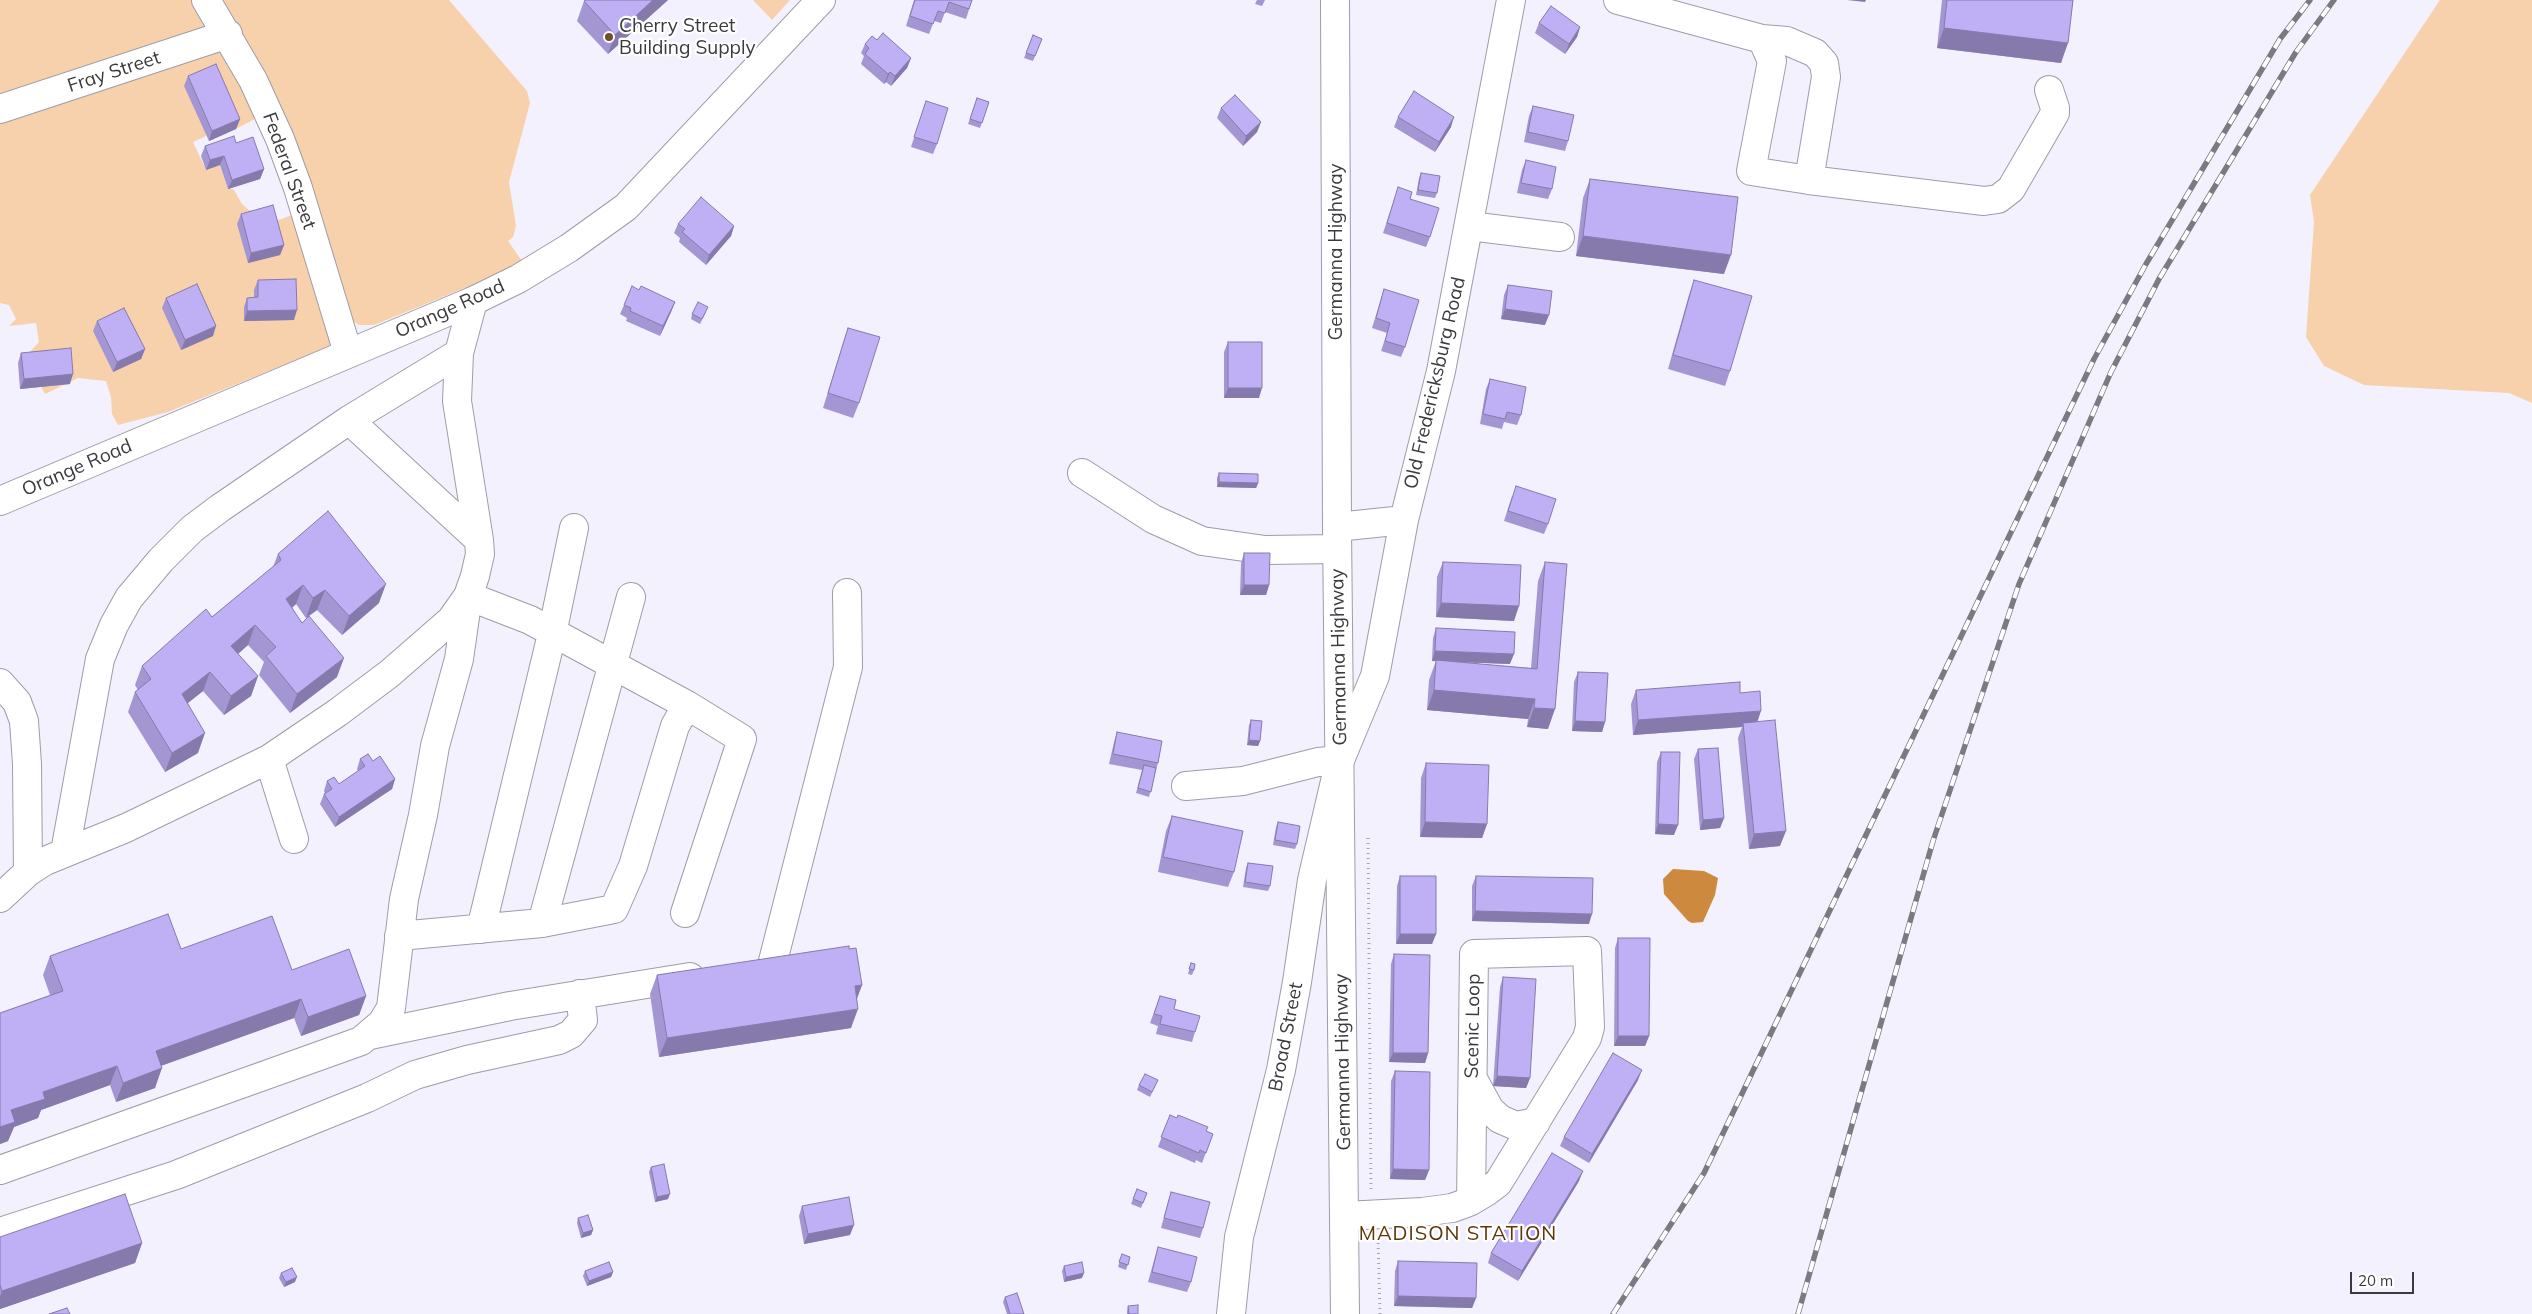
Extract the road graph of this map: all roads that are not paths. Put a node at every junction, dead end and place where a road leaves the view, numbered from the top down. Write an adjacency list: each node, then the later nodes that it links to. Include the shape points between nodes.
1 (206, 0): 6 (street, Federal Street)
2 (821, 0): 13 (street, Orange Road, via 626,207 569,248)
3 (1335, 0): 21 (street, Germanna Highway)
4 (1511, 0): 11 (street, Old Fredericksburg Road)
5 (1618, 0): 7 (street)
6 (228, 34): 9 (street, Fray Street); 14 (street, Federal Street, via 280,139)
7 (1762, 39): 10 (street, via 1806,47 1824,63 1826,77); 10 (street, via 1772,61 1751,172)
8 (2049, 90): 10 (street, via 2054,113 2011,189 1998,199 1984,201)
9 (0, 109)
10 (1809, 180)
11 (1469, 226): 12 (street); 19 (street, Old Fredericksburg Road, via 1440,370)
12 (1560, 237)
13 (473, 301): 14 (street, Orange Road); 15 (street)
14 (348, 353): 18 (street, Orange Road)
15 (458, 353): 16 (street); 22 (street, via 457,401)
16 (349, 420): 22 (street); 34 (street, via 192,529 129,598 100,659)
17 (1082, 474): 21 (street, via 1153,519 1202,541 1265,550)
18 (0, 501)
19 (1404, 520): 21 (street); 31 (street, Old Fredericksburg Road, via 1375,676)
20 (574, 528): 26 (street)
21 (1337, 538): 31 (street, Germanna Highway)
22 (479, 540): 24 (street, via 475,576)
23 (847, 593): 42 (street, via 848,667)
24 (468, 596): 26 (street, via 530,620); 30 (street, via 451,620 388,674); 40 (street, via 459,659 435,746)
25 (631, 597): 27 (street)
26 (552, 634): 27 (street); 39 (street)
27 (614, 664): 29 (street); 38 (street)
28 (0, 683): 35 (street, via 17,702 24,721)
29 (686, 705): 37 (street, via 742,739); 38 (street, via 675,726 633,866 614,910)
30 (269, 759): 33 (street); 34 (street, via 126,828)
31 (1340, 760): 32 (street, via 1318,762 1243,781); 51 (street, Germanna Highway); 53 (street, Broad Street, via 1309,892 1298,982 1281,1070 1239,1237)
32 (1186, 786)
33 (294, 839)
34 (65, 852): 35 (street)
35 (28, 872): 36 (street)
36 (0, 898)
37 (684, 913)
38 (542, 923): 39 (street)
39 (481, 929): 40 (street)
40 (399, 936): 46 (street, via 391,1008)
41 (801, 960): 42 (street)
42 (772, 965): 43 (street)
43 (744, 969)
44 (716, 973): 45 (street)
45 (580, 994): 46 (street); 52 (street, via 583,1020 571,1034 559,1040 416,1075 176,1175)
46 (370, 1035): 49 (street, via 361,1041)
47 (1473, 1078): 48 (street, via 1490,1110 1500,1119 1516,1126); 48 (street, Scenic Loop, via 1474,954 1587,951 1589,1033); 50 (street, Scenic Loop)
48 (1536, 1122): 50 (street, Scenic Loop, via 1498,1184)
49 (0, 1170)
50 (1471, 1200): 51 (street, Scenic Loop, via 1445,1210)
51 (1345, 1216): 54 (street, Germanna Highway)
52 (0, 1232)
53 (1231, 1314)
54 (1345, 1314)

